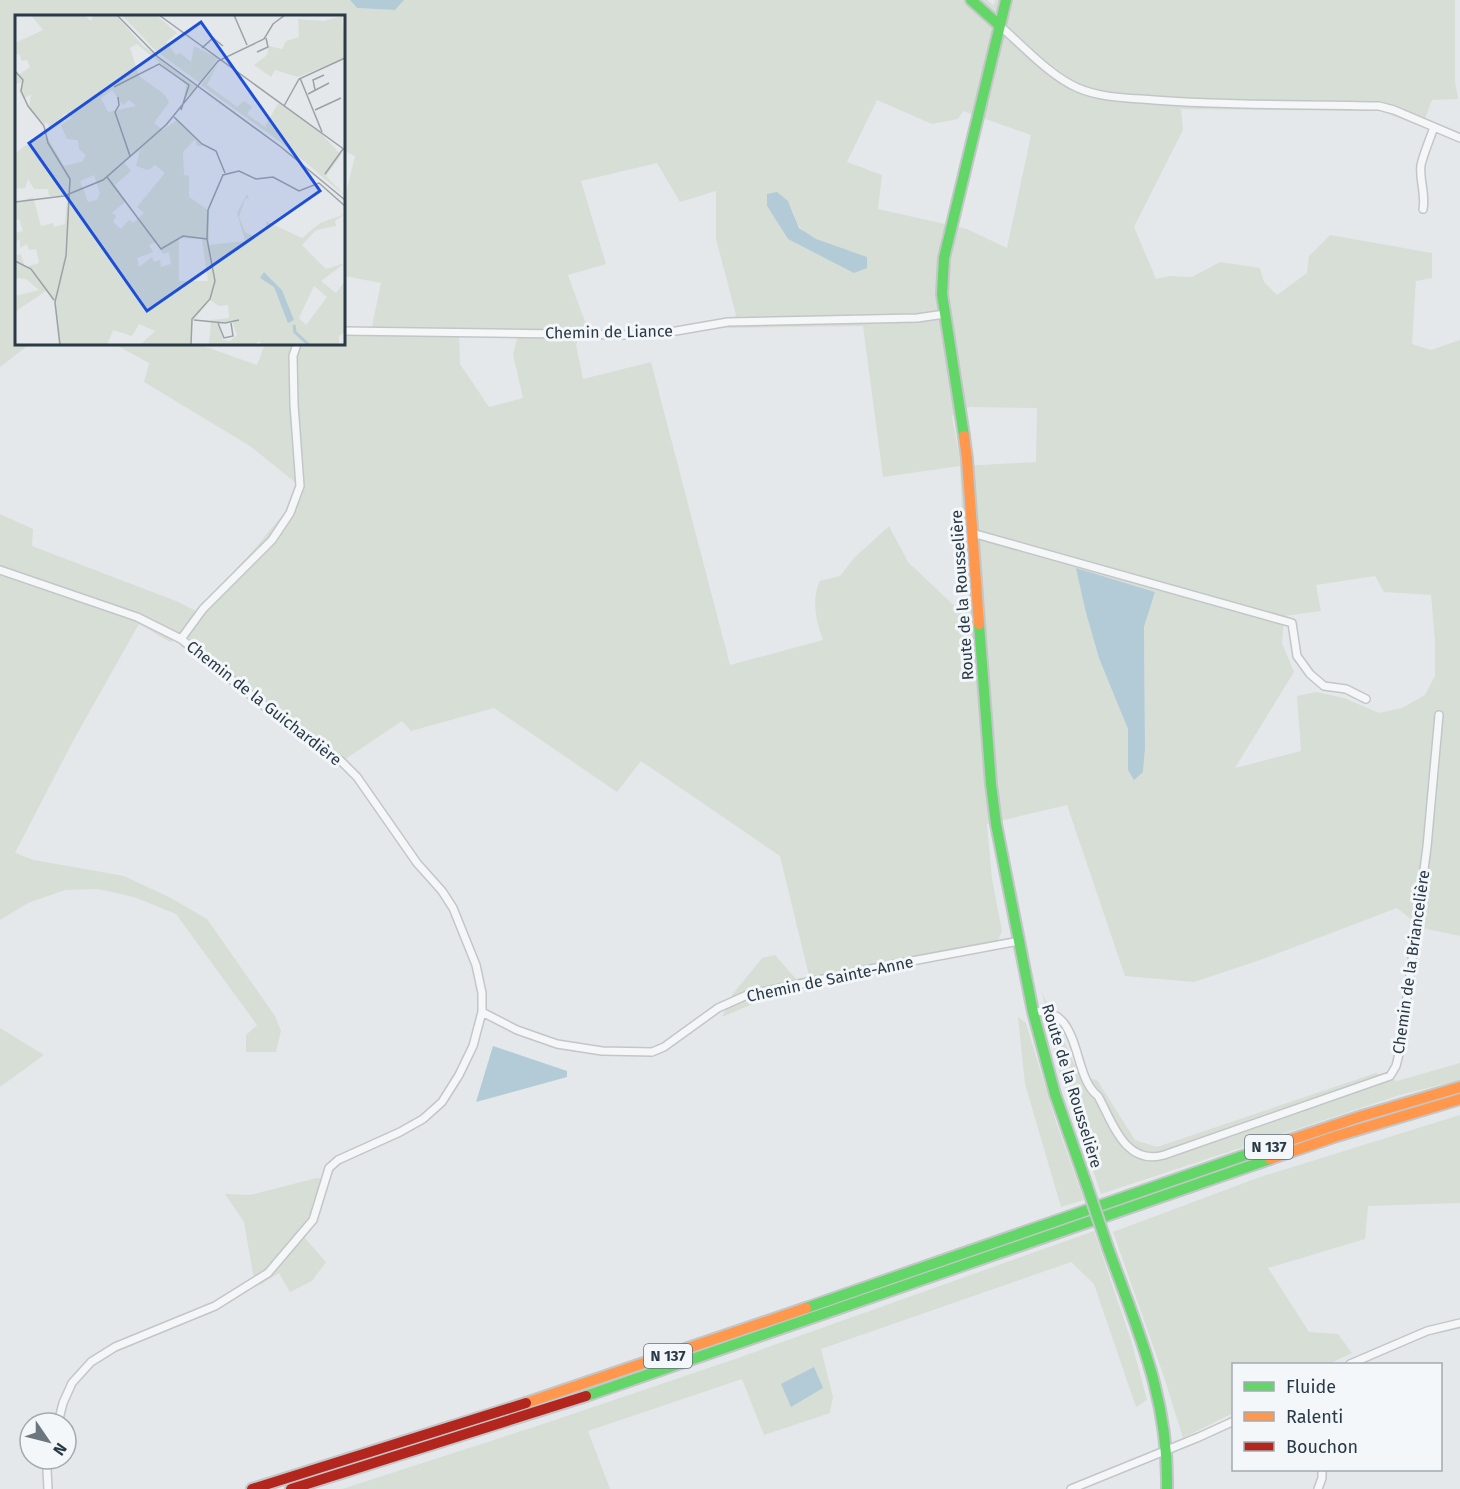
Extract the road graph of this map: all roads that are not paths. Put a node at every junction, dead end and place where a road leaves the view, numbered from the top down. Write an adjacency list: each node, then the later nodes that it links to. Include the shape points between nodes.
1 (971, 0): 3 (main road)
2 (1006, 0): 3 (main road, Route de la Rousselière)
3 (999, 25): 4 (street, via 1064,81 1111,96 1218,103 1379,106); 7 (main road, Route de la Rousselière, via 944,258)
4 (1434, 127): 5 (street); 6 (street, via 1421,165)
5 (1460, 138)
6 (1423, 208)
7 (945, 314): 8 (street, Chemin de Liance, via 728,322 632,335); 10 (main road, Route de la Rousselière, via 967,459)
8 (345, 331)
9 (297, 345): 12 (street, via 293,356 294,404 300,486 290,513 272,540 203,609)
10 (972, 533): 13 (street, via 1292,623 1297,656 1310,674 1324,686 1346,689); 15 (main road, Route de la Rousselière, via 990,783)
11 (0, 570): 12 (street, Chemin de la Guichardière, via 137,617)
12 (181, 639): 16 (street, Chemin de la Guichardière, via 357,777 453,908 476,966)
13 (1366, 699)
14 (1439, 715): 17 (street, Chemin de la Briancelière, via 1427,847 1400,1050 1390,1076 1164,1155 1144,1157 1124,1142 1098,1096 1091,1091 1076,1047 1061,1019 1054,1013)
15 (1019, 941): 16 (street, Chemin de Sainte-Anne, via 747,995 718,1008 652,1052 602,1051 557,1044); 17 (main road, Route de la Rousselière)
16 (482, 1012): 22 (street, Chemin de la Guichardière, via 473,1046 442,1102 423,1119 329,1168 313,1220 268,1272 215,1306 103,1353 82,1369)
17 (1033, 1012): 24 (main road, Route de la Rousselière, bridge, via 1055,1094 1156,1388)
18 (1460, 1087): 28 (main road, N 137, via 1327,1127 573,1388)
19 (1460, 1099): 29 (main road, N 137, via 1337,1136 638,1378)
20 (1460, 1323): 21 (street, via 1427,1331)
21 (1355, 1363)
22 (61, 1411)
23 (1232, 1421): 24 (street)
24 (1167, 1451): 30 (street); 31 (main road, Route de la Rousselière)
25 (47, 1471): 27 (street)
26 (1322, 1471): 32 (street)
27 (48, 1489)
28 (252, 1489)
29 (291, 1489)
30 (1071, 1489)
31 (1167, 1489)
32 (1318, 1489)

